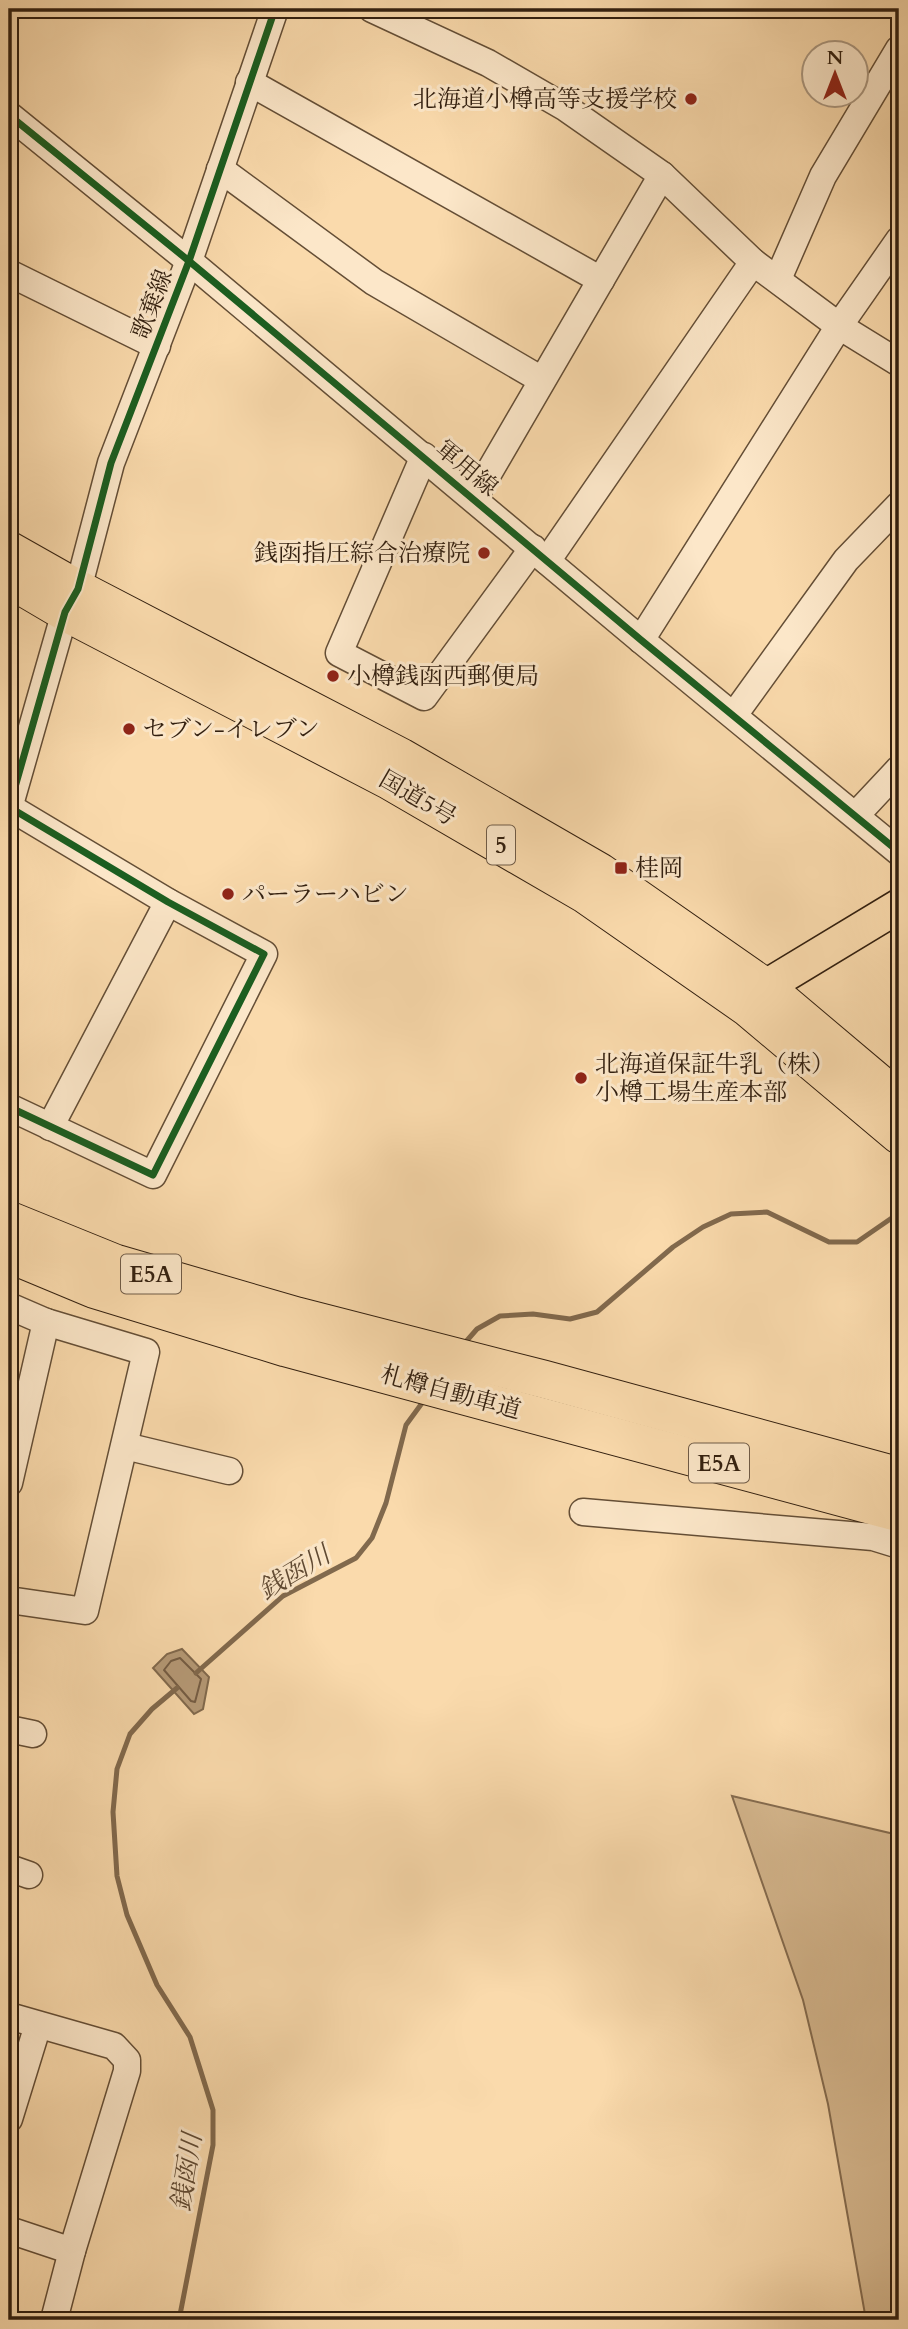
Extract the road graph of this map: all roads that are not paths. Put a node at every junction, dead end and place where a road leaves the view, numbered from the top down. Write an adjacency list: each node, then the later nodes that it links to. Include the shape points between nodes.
1 (275, 9): 4 (street, 歌棄線)
2 (372, 9): 7 (street, via 488,63 555,101)
3 (899, 49): 12 (street, via 823,176)
4 (249, 82): 6 (street, 歌棄線); 13 (street)
5 (9, 115): 9 (street, 軍用線)
6 (220, 169): 9 (street, 歌棄線); 17 (street, via 374,282)
7 (662, 175): 10 (street); 13 (street)
8 (899, 240): 14 (street)
9 (189, 261): 15 (street, 歌棄線); 18 (street, 軍用線)
10 (753, 262): 12 (street); 22 (street)
11 (9, 273): 15 (street)
12 (778, 279): 14 (street)
13 (601, 280): 17 (street)
14 (839, 326): 16 (street); 25 (street)
15 (157, 346): 24 (street, 歌棄線, via 111,463)
16 (899, 363)
17 (542, 380): 19 (street)
18 (424, 456): 19 (street, 軍用線); 22 (street, via 339,653 425,697)
19 (474, 498): 22 (street, 軍用線)
20 (899, 505): 26 (street, via 846,560)
21 (9, 550): 24 (highway, 国道5号 / 5)
22 (540, 554): 25 (street, 軍用線)
23 (9, 579): 24 (highway, 国道5号 / 5)
24 (72, 600): 28 (street, 歌棄線); 33 (highway, 国道5号 / 5, via 413,764 600,872)
25 (641, 640): 26 (street, 軍用線)
26 (734, 715): 29 (street, 軍用線)
27 (899, 769): 29 (street)
28 (9, 807): 31 (street)
29 (856, 815): 30 (street, 軍用線)
30 (899, 852)
31 (168, 902): 36 (street); 36 (street, via 264,954 153,1175)
32 (899, 906): 33 (main road)
33 (757, 998): 34 (highway, 国道5号 / 5); 37 (highway, 国道5号 / 5)
34 (899, 1100)
35 (9, 1107): 36 (street)
36 (50, 1127)
37 (899, 1135)
38 (9, 1220): 42 (highway, 札樽自動車道 / E5A)
39 (9, 1254): 42 (highway, 札樽自動車道 / E5A, via 93,1289)
40 (9, 1306): 41 (street)
41 (46, 1322): 43 (street, via 146,1352); 46 (street)
42 (291, 1332): 45 (highway, 札樽自動車道 / E5A, via 543,1379); 48 (highway, 札樽自動車道 / E5A, via 538,1415)
43 (125, 1446): 44 (street); 50 (street, via 85,1611)
44 (229, 1471)
45 (899, 1476)
46 (9, 1483)
47 (583, 1512): 49 (street, via 873,1537)
48 (899, 1513)
49 (899, 1545)
50 (9, 1600)
51 (9, 2016): 52 (street)
52 (38, 2025): 53 (street); 55 (street, via 114,2046 127,2060)
53 (9, 2119)
54 (9, 2230): 55 (street)
55 (72, 2251): 56 (street)
56 (54, 2320)

